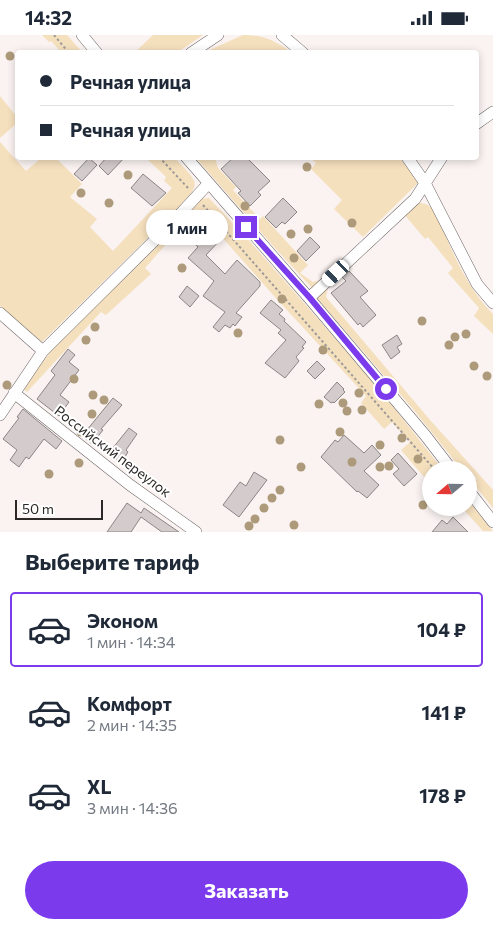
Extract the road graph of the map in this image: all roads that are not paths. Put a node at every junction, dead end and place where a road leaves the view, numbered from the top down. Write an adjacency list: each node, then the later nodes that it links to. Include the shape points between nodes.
1 (82, 35): 4 (street)
2 (218, 35): 5 (street)
3 (282, 35): 6 (street)
4 (94, 50)
5 (196, 50)
6 (300, 50)
7 (493, 112): 8 (street)
8 (479, 122)
9 (188, 160): 13 (street)
10 (409, 160): 12 (street)
11 (440, 160): 12 (street)
12 (425, 183): 14 (street, via 415,199); 15 (street, via 477,283)
13 (208, 184): 14 (street); 17 (street)
14 (310, 298): 20 (street)
15 (493, 303)
16 (0, 313): 17 (street)
17 (43, 351): 18 (street)
18 (14, 393): 19 (street); 23 (street, Российский переулок, via 130,485)
19 (0, 415)
20 (445, 461)
21 (478, 503): 22 (street)
22 (493, 522)
23 (196, 531)

